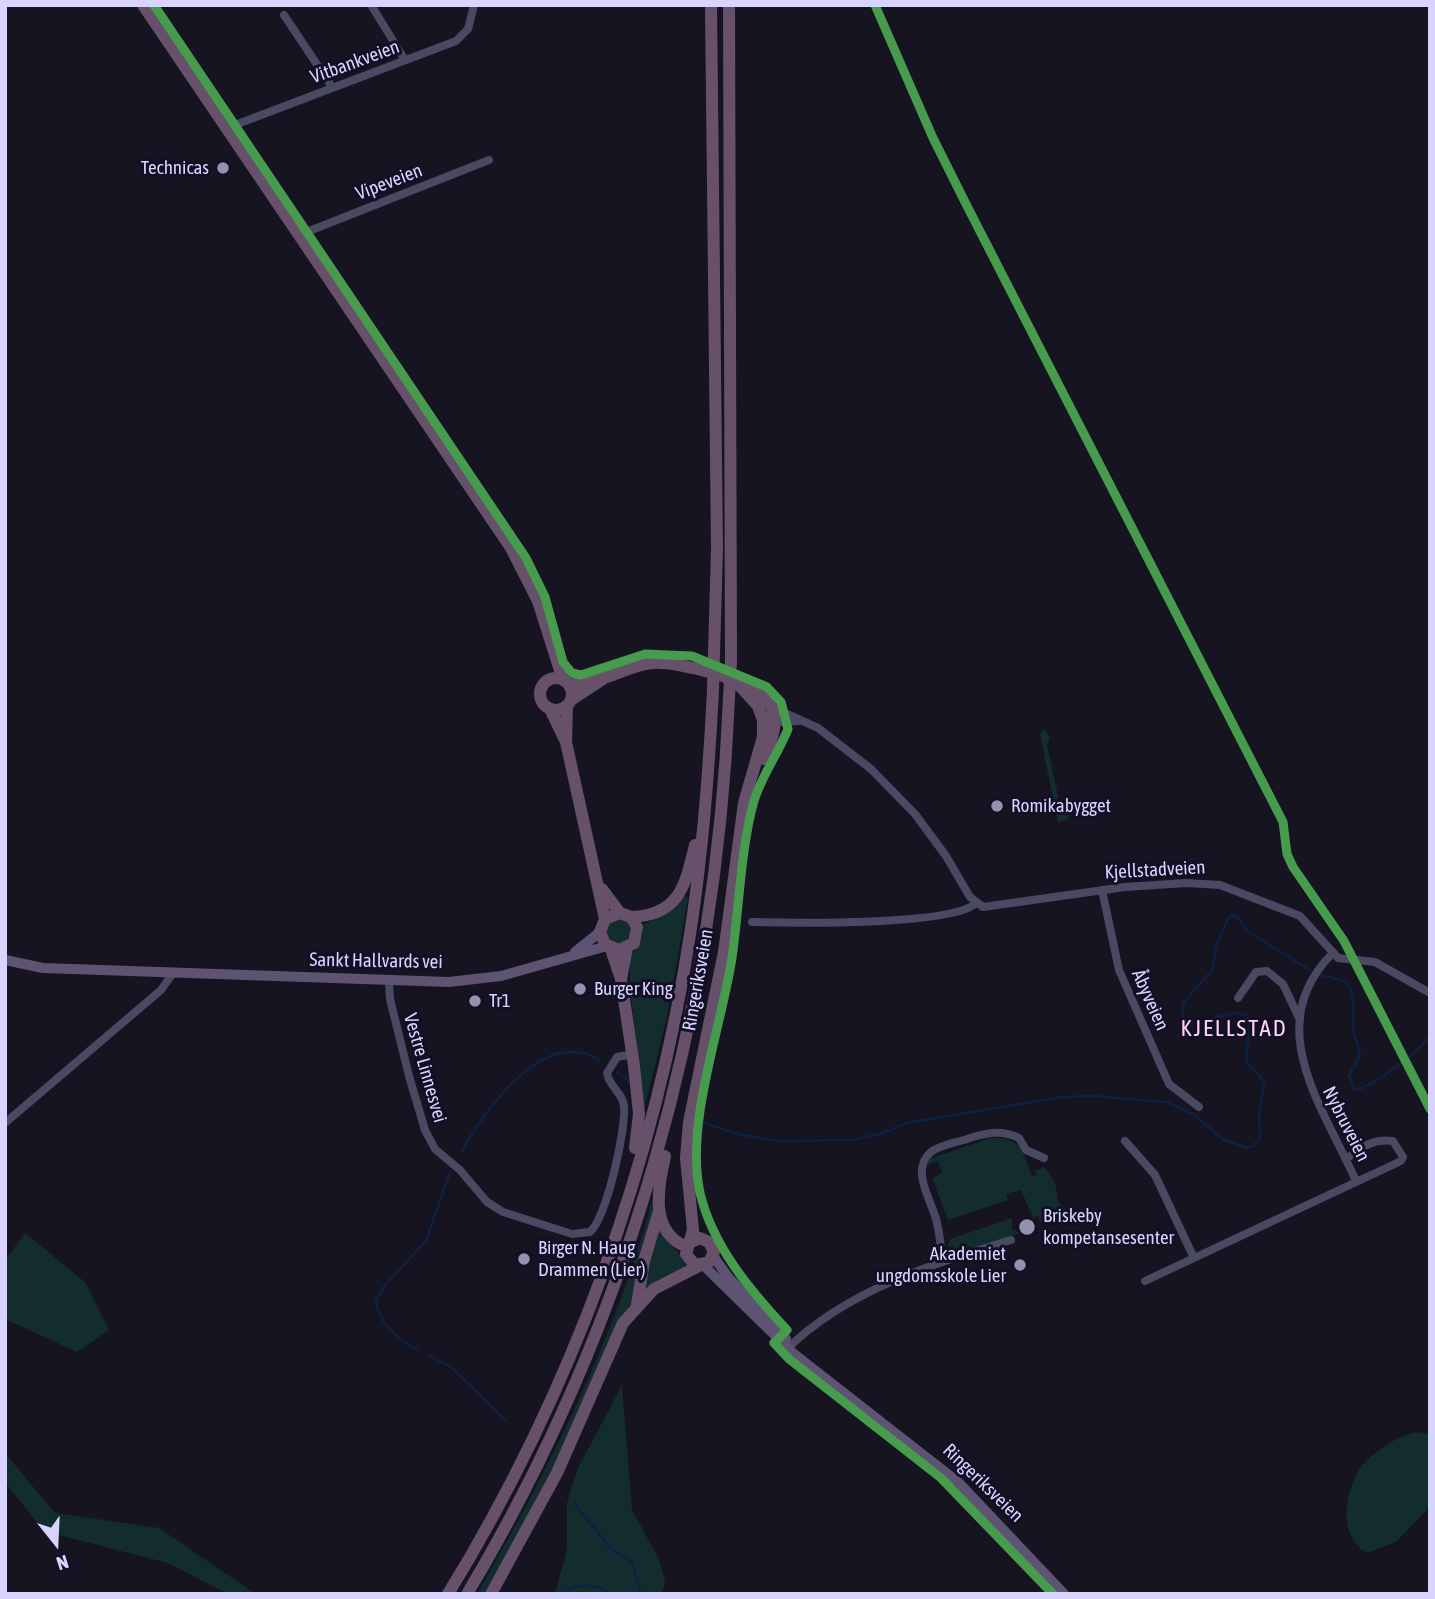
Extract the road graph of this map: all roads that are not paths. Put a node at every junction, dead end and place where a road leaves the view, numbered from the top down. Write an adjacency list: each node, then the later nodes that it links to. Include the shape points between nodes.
1 (144, 5): 9 (highway)
2 (371, 5): 7 (street)
3 (474, 5): 7 (street, Vitbankveien, via 471,23 460,38)
4 (711, 5): 20 (highway, bridge, via 717,536)
5 (729, 5): 40 (highway, bridge, via 731,662 725,781 709,924)
6 (284, 15): 8 (street)
7 (405, 60): 8 (street, Vitbankveien)
8 (332, 87): 9 (street, Vitbankveien)
9 (227, 128): 11 (highway)
10 (489, 160): 11 (street, Vipeveien)
11 (299, 235): 12 (highway, via 511,548 538,601)
12 (550, 646): 14 (highway); 15 (highway)
13 (605, 678): 15 (highway); 16 (highway); 18 (highway, via 637,666 667,663 699,668 738,684)
14 (548, 681): 15 (highway); 17 (highway, via 540,695)
15 (566, 682): 16 (highway)
16 (569, 703): 17 (highway); 19 (highway)
17 (550, 709): 19 (highway)
18 (770, 719): 23 (street, via 798,721 823,731 896,793 932,836); 47 (highway, Ringeriksveien, via 744,803 719,982 689,1122)
19 (566, 742): 21 (highway)
20 (707, 795): 24 (highway, via 688,872 676,899 660,913); 48 (highway, via 681,990)
21 (600, 886): 24 (highway); 25 (highway)
22 (1102, 890): 23 (street, Kjellstadveien, via 995,907); 30 (street, Kjellstadveien, via 1186,883 1230,887 1300,916); 41 (street, Åbyveien, via 1119,970 1169,1084)
23 (976, 903): 26 (street, Kjellstadveien, via 962,911 878,920)
24 (625, 915): 25 (highway); 29 (highway, via 638,932)
25 (605, 919): 27 (highway)
26 (752, 922)
27 (600, 932): 28 (highway); 31 (main road, Sankt Hallvards vei)
28 (609, 947): 29 (highway); 31 (main road, Sankt Hallvards vei); 34 (highway)
29 (627, 948): 34 (highway)
30 (1333, 953): 36 (street, via 1341,959 1375,962); 38 (street, Nybruveien, via 1312,980)
31 (573, 954): 35 (main road, Sankt Hallvards vei, via 490,978)
32 (5, 960): 33 (main road, Sankt Hallvards vei, via 43,968)
33 (173, 973): 35 (main road, Sankt Hallvards vei); 42 (street, via 161,990)
34 (621, 979): 39 (highway)
35 (389, 981): 39 (street, Vestre Linnesvei, via 392,1010 430,1141 493,1207 572,1234 590,1232 604,1210 623,1122 623,1102 608,1081 610,1066 617,1057)
36 (1430, 993)
37 (1238, 998): 38 (street, via 1256,972 1267,971 1283,984)
38 (1300, 1020): 45 (street, Nybruveien, via 1307,1080)
39 (633, 1054): 48 (highway, via 639,1123 624,1186)
40 (674, 1094): 49 (highway, via 675,1121 660,1181); 61 (highway, via 635,1229 584,1365 527,1486)
41 (1199, 1107)
42 (5, 1122)
43 (1125, 1141): 54 (street, via 1155,1175)
44 (1044, 1158): 55 (street, via 1027,1150 1019,1138 1002,1132 988,1132 929,1154 923,1162 922,1178 937,1222)
45 (1346, 1159): 46 (street, Nybruveien); 46 (street, via 1379,1140 1393,1141 1401,1154 1401,1161)
46 (1356, 1181): 54 (street, Nybruveien)
47 (688, 1184): 50 (highway, Ringeriksveien); 52 (highway, Ringeriksveien)
48 (625, 1206): 60 (highway, via 547,1409)
49 (659, 1210): 52 (highway, via 667,1234); 58 (highway)
50 (705, 1239): 52 (highway); 53 (highway)
51 (1011, 1240): 55 (street)
52 (689, 1244): 56 (highway, via 687,1258)
53 (713, 1256): 56 (highway); 59 (main road, Ringeriksveien)
54 (1194, 1258): 57 (street, Nybruveien)
55 (943, 1261): 59 (street, via 867,1294 825,1318)
56 (701, 1266): 58 (highway, via 660,1286); 59 (main road, Ringeriksveien)
57 (1145, 1281)
58 (637, 1306): 62 (highway, via 616,1336 557,1473)
59 (789, 1347): 63 (main road, Ringeriksveien, via 959,1483)
60 (448, 1594)
61 (467, 1594)
62 (491, 1594)
63 (1064, 1594)

